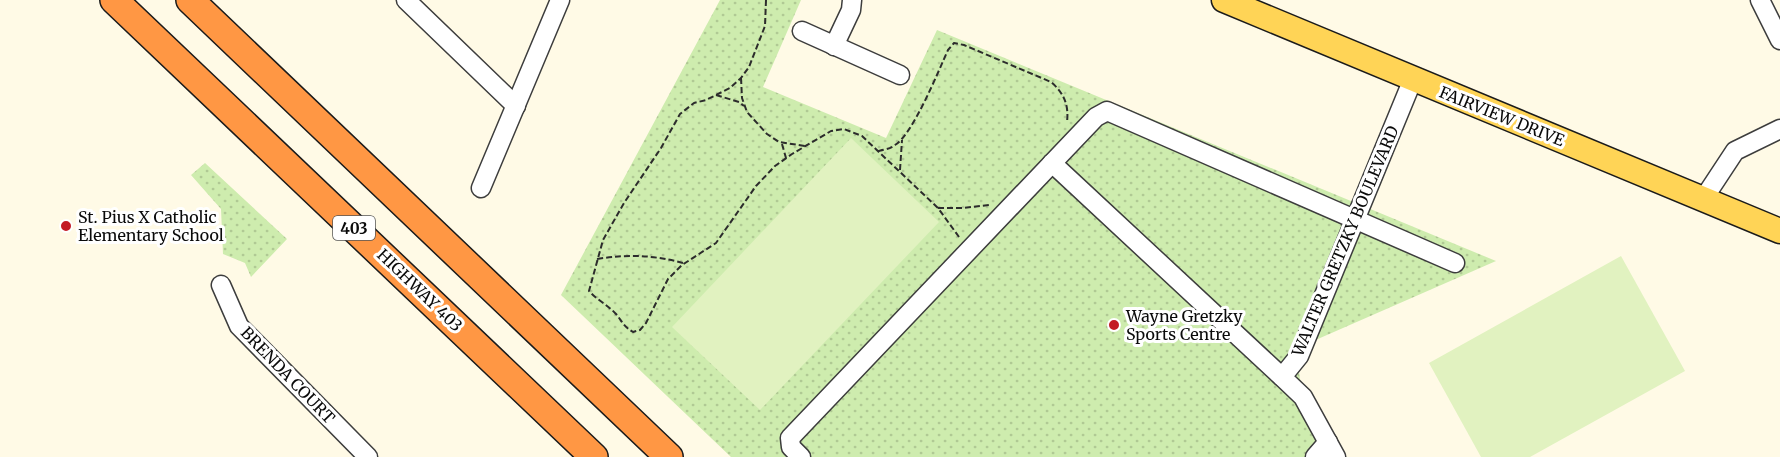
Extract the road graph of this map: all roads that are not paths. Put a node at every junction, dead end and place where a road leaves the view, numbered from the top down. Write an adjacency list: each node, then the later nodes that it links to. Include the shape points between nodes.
1 (92, 0): 15 (highway, via 175,69)
2 (114, 0): 15 (highway, HIGHWAY 403 / 403)
3 (190, 0): 16 (highway)
4 (207, 0): 16 (highway)
5 (406, 0): 17 (street)
6 (560, 0): 17 (street)
7 (852, 0): 12 (street)
8 (1224, 0): 14 (main road, FAIRVIEW DRIVE)
9 (1760, 0): 11 (street)
10 (802, 31): 12 (street)
11 (1780, 40)
12 (834, 46): 13 (street)
13 (900, 75)
14 (1413, 79): 21 (main road, FAIRVIEW DRIVE); 22 (street, WALTER GRETZKY BOULEVARD)
15 (216, 96): 29 (highway, HIGHWAY 403 / 403)
16 (299, 104): 30 (highway)
17 (516, 106): 20 (street)
18 (1780, 129): 21 (street, via 1735,151)
19 (1052, 163): 22 (street, via 1096,117 1107,111); 26 (street); 31 (street, via 790,438 791,447)
20 (482, 188)
21 (1704, 198): 23 (main road, FAIRVIEW DRIVE)
22 (1355, 220): 24 (street); 26 (street, WALTER GRETZKY BOULEVARD, via 1299,356)
23 (1780, 231)
24 (1455, 263)
25 (221, 285): 28 (street, BRENDA COURT, via 239,326)
26 (1282, 377): 27 (street, via 1303,397)
27 (1332, 450): 32 (street)
28 (368, 457)
29 (594, 457)
30 (669, 457)
31 (801, 457)
32 (1315, 457)

